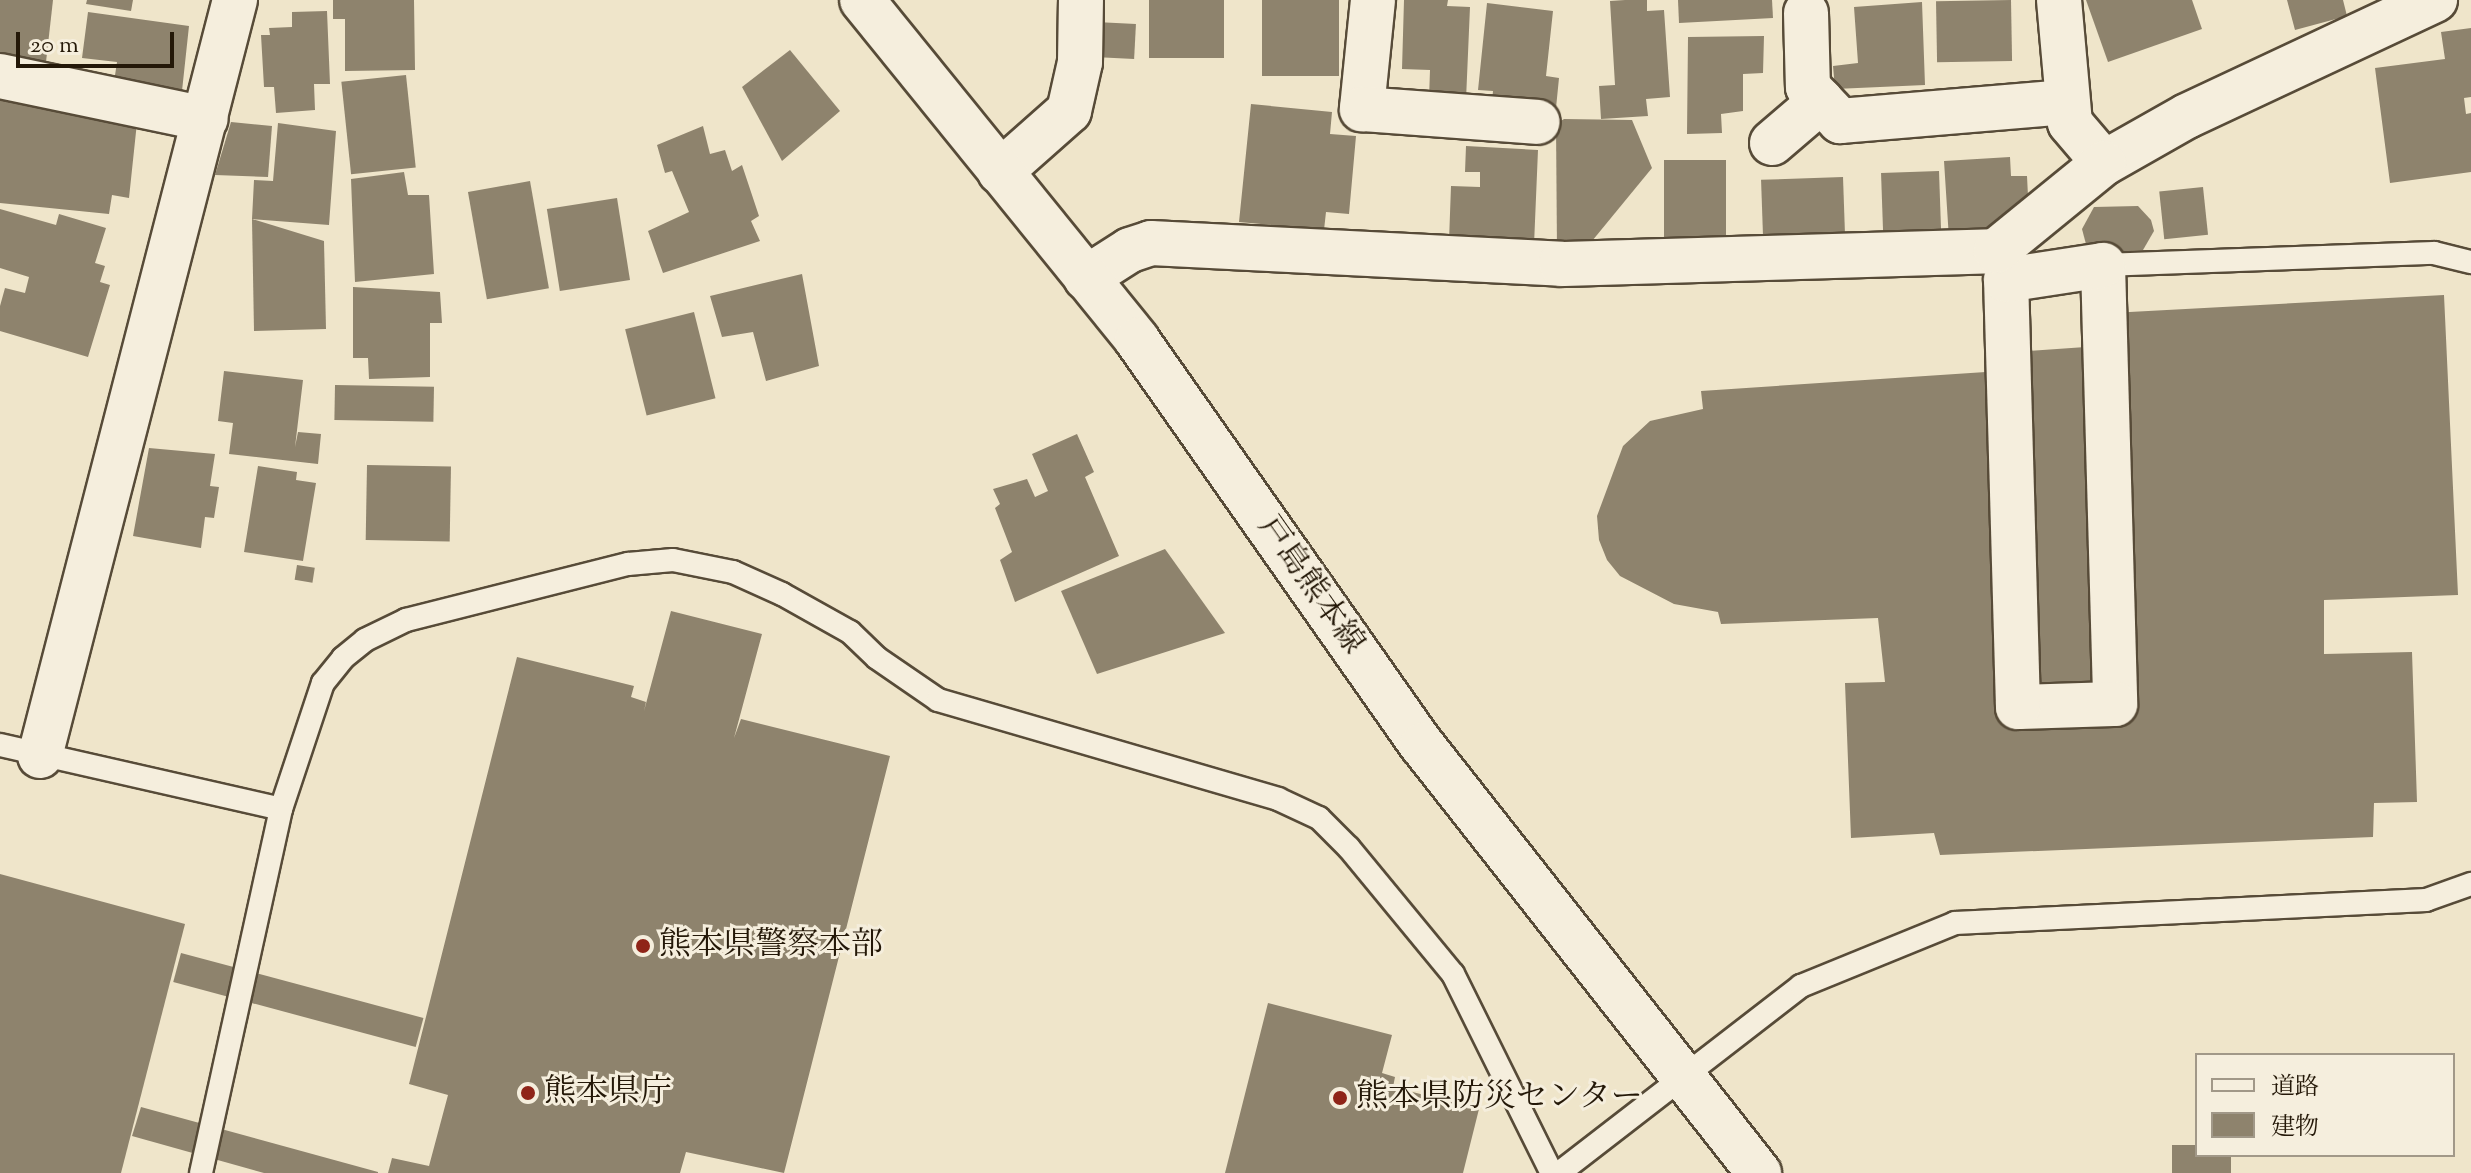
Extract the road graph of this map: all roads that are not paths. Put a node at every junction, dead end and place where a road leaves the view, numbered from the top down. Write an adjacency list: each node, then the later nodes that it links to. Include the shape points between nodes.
1 (235, 0): 11 (street)
2 (862, 0): 15 (street, 戸島熊本線)
3 (1081, 0): 15 (street, via 1080,62 1069,111)
4 (1373, 0): 12 (street, via 1362,109)
5 (2059, 0): 10 (street)
6 (2435, 0): 14 (street, via 2187,116)
7 (1806, 13): 9 (street, via 1808,87)
8 (0, 76): 11 (street)
9 (1821, 101): 10 (street, via 1840,121); 13 (street)
10 (2066, 102): 14 (street, via 2070,123)
11 (206, 119): 19 (street)
12 (1538, 122)
13 (1772, 143)
14 (2104, 163): 18 (street, via 1996,251 1561,264 1151,243)
15 (1000, 172): 18 (street, 戸島熊本線)
16 (2471, 262): 17 (lane, via 2434,253)
17 (2103, 265): 17 (street, via 2115,704 2018,707 2006,280)
18 (1086, 278): 22 (street, 戸島熊本線, via 1137,340 1422,745)
19 (20, 751): 20 (lane)
20 (281, 809): 23 (lane); 24 (lane, via 323,683 365,640 406,620 628,564 673,560 733,572 850,632 877,658 938,700 1278,799 1319,818 1453,974)
21 (2471, 884): 22 (lane, via 2426,900 1955,923 1801,986)
22 (1685, 1077): 25 (lane); 26 (street, 戸島熊本線)
23 (201, 1173)
24 (1552, 1173)
25 (1559, 1173)
26 (1759, 1173)

